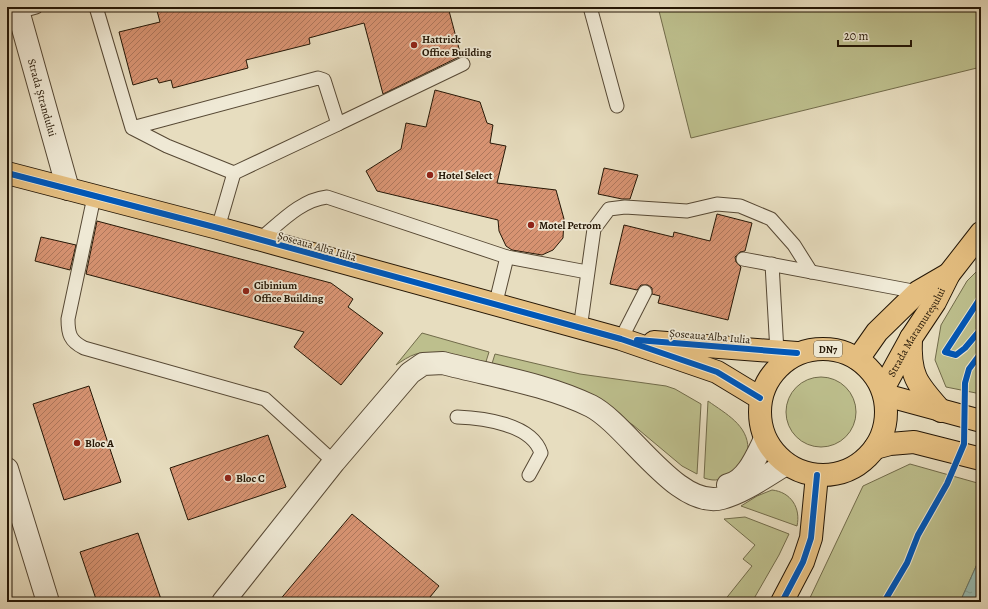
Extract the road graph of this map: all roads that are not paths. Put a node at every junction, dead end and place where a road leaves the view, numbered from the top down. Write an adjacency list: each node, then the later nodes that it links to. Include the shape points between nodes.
1 (96, 7): 7 (lane)
2 (590, 7): 5 (lane)
3 (24, 9): 10 (street, Strada Ștrandului)
4 (463, 64): 6 (lane)
5 (617, 106)
6 (338, 124): 7 (lane, via 324,80 318,78); 9 (lane)
7 (132, 128): 9 (lane, via 167,146)
8 (7, 173): 10 (main road, Șoseaua Alba Iulia / DN7)
9 (234, 173): 12 (lane)
10 (68, 189): 11 (main road, Șoseaua Alba Iulia / DN7)
11 (94, 197): 12 (main road, Șoseaua Alba Iulia / DN7); 37 (lane, via 68,319 68,332 73,342 84,348 265,399)
12 (218, 228): 14 (main road, Șoseaua Alba Iulia / DN7)
13 (981, 233): 20 (main road, Strada Maramureșului)
14 (260, 240): 15 (lane, via 301,206 316,198 327,198); 23 (main road, Șoseaua Alba Iulia / DN7)
15 (507, 257): 18 (lane); 23 (lane)
16 (743, 258): 17 (lane)
17 (772, 264): 19 (lane); 27 (lane)
18 (587, 272): 19 (lane, via 594,229 609,209 625,206 688,211 717,204 740,206 771,219 794,245); 24 (lane)
19 (811, 272): 22 (lane)
20 (949, 274): 22 (main road, Strada Maramureșului); 25 (main road, Strada Maramureșului, via 935,302)
21 (644, 292): 26 (lane)
22 (918, 292): 28 (main road, Strada Maramureșului, via 877,332)
23 (495, 306): 24 (main road, Șoseaua Alba Iulia / DN7)
24 (580, 329): 26 (main road, Șoseaua Alba Iulia / DN7)
25 (911, 338): 29 (main road, Strada Maramureșului); 31 (main road, via 912,370 920,388)
26 (621, 339): 27 (main road, Șoseaua Alba Iulia / DN7); 30 (main road, Șoseaua Alba Iulia / DN7, via 717,372)
27 (787, 352): 28 (main road, DN7, via 823,348 841,351); 30 (main road, DN7, via 774,370)
28 (858, 358): 29 (main road, DN7, via 873,372)
29 (884, 392): 31 (main road); 35 (main road, DN7, via 887,413 885,426)
30 (760, 398): 34 (main road, DN7, via 759,413)
31 (941, 411): 33 (main road)
32 (457, 417): 41 (lane, via 506,424 528,435 538,444 541,453)
33 (981, 421)
34 (765, 439): 38 (main road, DN7, via 774,453); 40 (street, via 749,469 731,484 707,486)
35 (875, 448): 36 (main road, via 902,442); 42 (main road, DN7, via 864,461 850,470 834,475)
36 (981, 459)
37 (334, 462): 40 (street, via 410,373 423,364 443,363 556,392 593,407); 44 (street)
38 (786, 464): 40 (street, via 741,490 721,498 690,494); 42 (main road, DN7, via 801,472)
39 (7, 469): 43 (street)
40 (663, 472)
41 (529, 475)
42 (817, 476): 45 (main road, via 812,538 803,562)
43 (48, 602)
44 (223, 602)
45 (782, 602)

